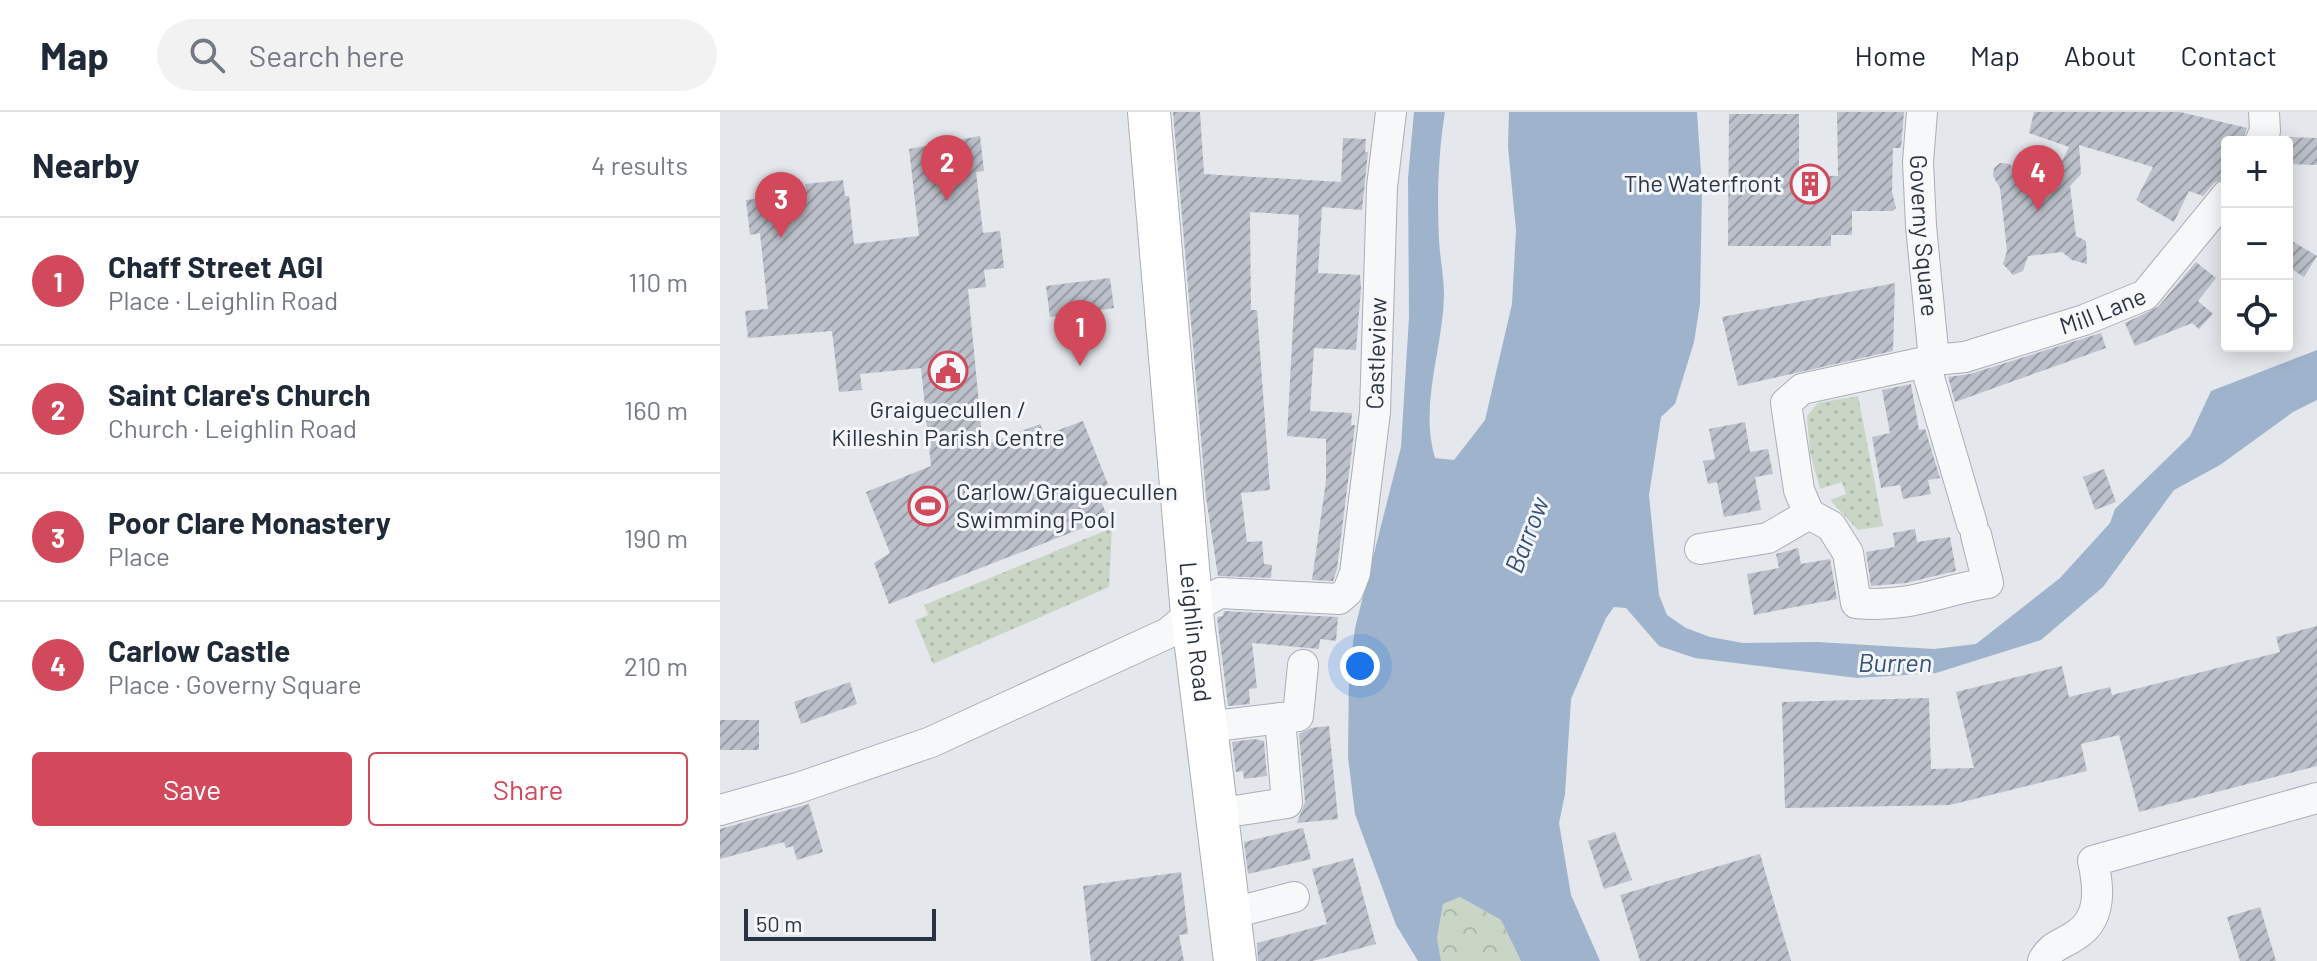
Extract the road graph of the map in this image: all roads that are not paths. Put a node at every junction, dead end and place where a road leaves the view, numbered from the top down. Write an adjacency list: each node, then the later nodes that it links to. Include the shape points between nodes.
1 (1149, 112): 10 (street, Leighlin Road)
2 (1391, 112): 10 (street, Castleview, via 1382,187 1375,412 1355,573 1343,596 1220,593)
3 (1922, 112): 7 (street, Governy Square, via 1918,162)
4 (2264, 112): 5 (street)
5 (2263, 136)
6 (2221, 202): 7 (street, Mill Lane, via 2145,295 2084,320 1965,357)
7 (1930, 362): 8 (street, Mill Lane, via 1802,389 1786,403 1799,490); 8 (street, Governy Square, via 1988,583 1888,606 1856,603 1848,553 1831,526)
8 (1809, 514): 9 (street, via 1768,538)
9 (1700, 549)
10 (1192, 614): 13 (street, Leighlin Road); 15 (street, via 1168,633 931,742)
11 (1303, 665): 12 (street, via 1298,716)
12 (1280, 718): 13 (street); 16 (street, via 1287,803)
13 (1206, 727): 18 (street, Leighlin Road)
14 (2317, 798): 20 (street, via 2093,861 2095,915 2079,934 2050,948)
15 (720, 810)
16 (1241, 810)
17 (1294, 897): 18 (street)
18 (1229, 914): 19 (street, Leighlin Road)
19 (1235, 961)
20 (2043, 961)

